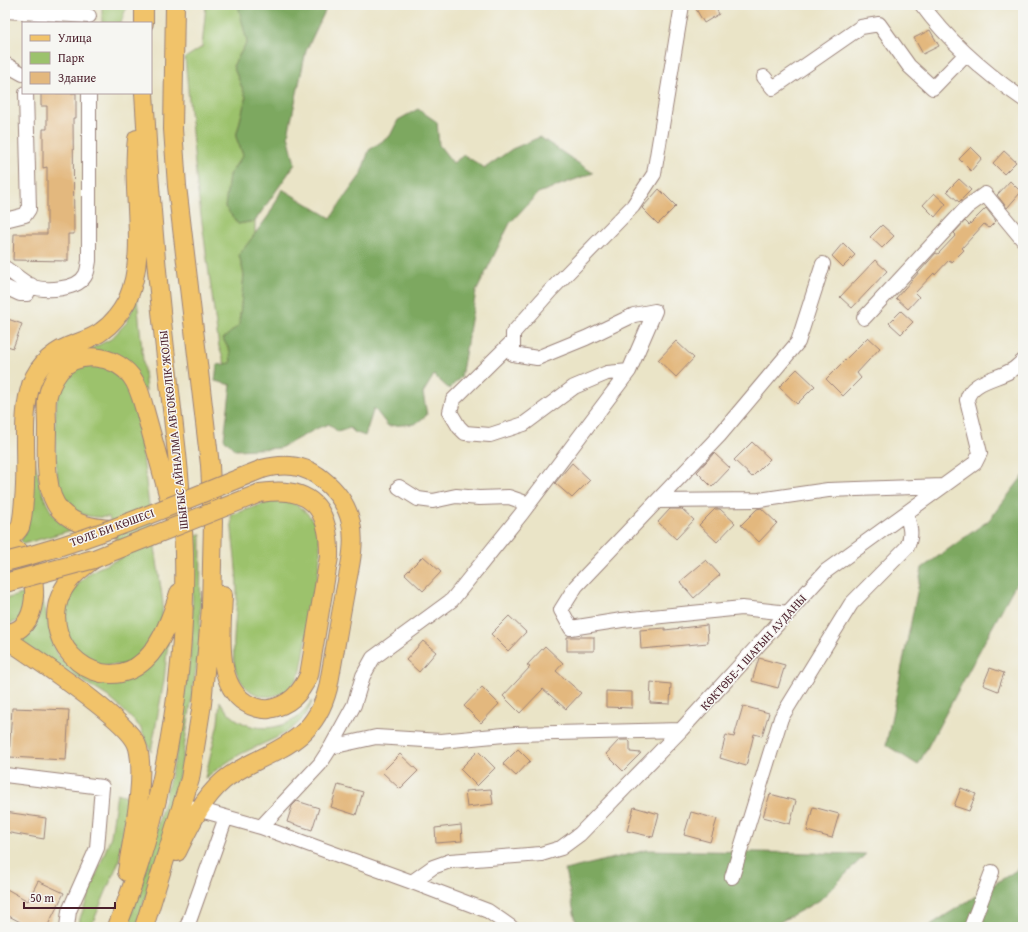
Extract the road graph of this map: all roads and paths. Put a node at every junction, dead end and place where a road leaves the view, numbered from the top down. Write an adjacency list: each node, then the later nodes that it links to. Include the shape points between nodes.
1 (144, 5): 7 (main road)
2 (175, 5): 32 (main road, via 173,128 177,186 210,465)
3 (682, 5): 24 (street, via 654,174 633,206 518,327 513,333)
4 (922, 5): 8 (street, via 937,26)
5 (5, 11): 6 (street)
6 (89, 15)
7 (144, 22)
8 (965, 55): 11 (street, via 933,88 909,66 879,24 861,27 773,88); 16 (street)
9 (5, 64): 10 (street)
10 (22, 73)
11 (764, 77)
12 (26, 94): 17 (street, via 29,209 25,215)
13 (89, 94): 21 (street, via 89,261 86,275 76,284 69,286 39,289)
14 (144, 94): 34 (main road, via 135,153 138,249 132,287 117,317 103,331 55,353 44,362 35,375 27,405 23,514 20,527)
15 (144, 94): 36 (main road, ШЫҒЫС АЙНАЛМА АВТОКӨЛІК ЖОЛЫ, via 148,176 179,471)
16 (1023, 99)
17 (5, 220)
18 (1023, 240): 23 (street, via 985,194 967,207)
19 (823, 264): 29 (street, via 798,342 719,436)
20 (5, 268): 21 (street)
21 (31, 285): 22 (street, via 27,294 20,294)
22 (5, 287)
23 (864, 318)
24 (513, 341): 26 (street, via 513,354 537,358 634,315 654,311); 26 (street, via 453,400 450,412 465,433 490,435 524,424 574,388 607,372)
25 (1023, 361): 27 (street, КӨКТӨБЕ-1 ШАҒЫН АУДАНЫ, via 1011,371 975,387 968,394 967,400 980,453 975,463)
26 (629, 371): 30 (street)
27 (943, 486): 29 (street, via 828,490 759,500); 31 (street, КӨКТӨБЕ-1 ШАҒЫН АУДАНЫ)
28 (399, 487): 30 (street, via 418,498 433,501 456,496 509,496)
29 (657, 501): 41 (street, via 576,586 561,610 571,628 622,620 742,608)
30 (529, 504): 45 (street, via 452,600 373,658 363,676 354,705)
31 (906, 513): 41 (street, КӨКТӨБЕ-1 ШАҒЫН АУДАНЫ, via 826,571); 51 (street, via 911,528 907,547 852,604 781,718)
32 (213, 522): 37 (main road, ТӨЛЕ БИ КӨШЕСІ, bridge, via 223,584 223,660 231,689 239,699 251,706 266,710 281,707 293,700 302,690 309,675 329,557 329,539 322,513 312,502 300,494 288,491 260,493); 47 (main road, via 211,607 202,704 190,778)
33 (112, 529): 36 (main road, via 94,528 73,521 60,510 52,497 49,482 47,400 51,384 60,370 75,360 88,357 103,358 120,365 131,376 139,390); 38 (main road, ТӨЛЕ БИ КӨШЕСІ, bridge, via 45,552); 47 (main road, ТӨЛЕ БИ КӨШЕСІ, bridge, via 262,469 286,465 306,468 336,490 347,508 352,524 351,560 328,688 316,718 304,733 288,746 242,768)
34 (5, 542)
35 (5, 546): 42 (main road, via 22,553 28,562 32,578 33,606 23,626 13,633)
36 (184, 552): 39 (main road, ШЫҒЫС АЙНАЛМА АВТОКӨЛІК ЖОЛЫ)
37 (94, 559): 39 (main road, via 73,576 61,592 56,609 56,625 68,653 76,661 97,672 114,673 130,670 144,660 163,633); 40 (main road, ТӨЛЕ БИ КӨШЕСІ, bridge)
38 (5, 562)
39 (184, 573): 53 (main road, ШЫҒЫС АЙНАЛМА АВТОКӨЛІК ЖОЛЫ, via 183,621 175,701 161,779 146,839)
40 (5, 583)
41 (789, 613): 44 (street, КӨКТӨБЕ-1 ШАҒЫН АУДАНЫ)
42 (5, 633)
43 (5, 638): 53 (main road, via 92,700 122,725 138,746 141,771)
44 (681, 730): 45 (street, via 515,734 441,741 376,737); 52 (street, КӨКТӨБЕ-1 ШАҒЫН АУДАНЫ, via 580,834 561,848 541,854 450,861 433,867)
45 (331, 747): 49 (street, via 320,764)
46 (5, 775): 54 (street, via 102,787 97,848 69,911)
47 (190, 807): 48 (street); 55 (main road)
48 (226, 817): 49 (street); 56 (street)
49 (261, 827): 52 (street)
50 (992, 872): 58 (street)
51 (732, 877)
52 (412, 882): 57 (street, via 488,911)
53 (119, 923)
54 (66, 927)
55 (144, 927)
56 (187, 927)
57 (511, 927)
58 (971, 927)

